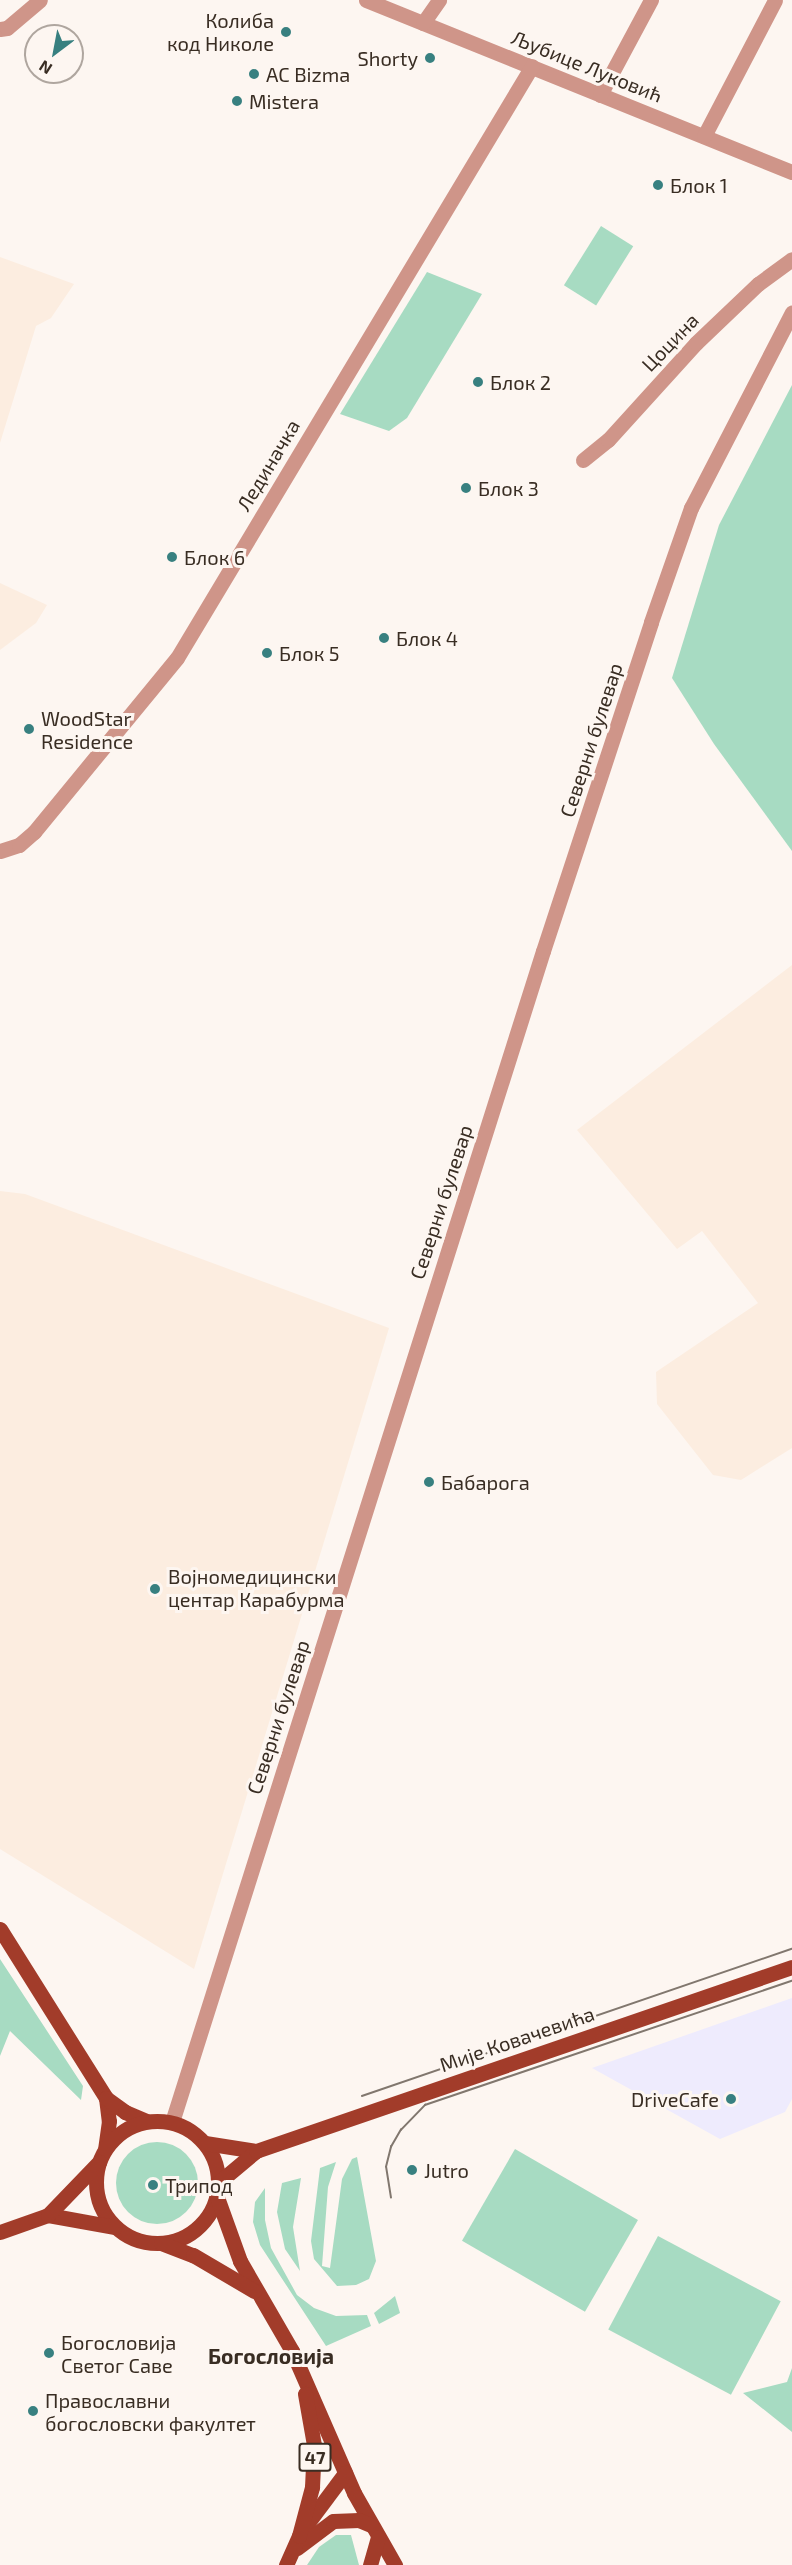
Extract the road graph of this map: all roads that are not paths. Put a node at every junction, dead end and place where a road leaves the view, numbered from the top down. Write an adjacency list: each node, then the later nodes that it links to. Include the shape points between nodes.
1 (40, 0): 7 (street, via 10,26)
2 (366, 0): 6 (street, Љубице Луковић)
3 (439, 0): 6 (street)
4 (651, 0): 9 (street)
5 (775, 0): 10 (street)
6 (423, 23): 8 (street, Љубице Луковић)
7 (0, 29)
8 (532, 66): 9 (street, Љубице Луковић); 15 (street, Лединачка, via 177,658 34,832 19,844)
9 (600, 95): 10 (street, Љубице Луковић)
10 (704, 136): 11 (street, Љубице Луковић)
11 (792, 172)
12 (792, 260): 14 (street, Цоцина, via 758,284 696,343 608,440)
13 (792, 312): 20 (street, Северни булевар, via 691,508 651,622)
14 (584, 460)
15 (0, 851)
16 (0, 1929): 18 (main road)
17 (792, 1967): 22 (main road, Мије Ковачевића)
18 (106, 2098): 19 (main road); 23 (main road, via 109,2121)
19 (146, 2121): 20 (main road); 23 (main road, via 123,2130)
20 (172, 2122): 21 (main road, Мије Ковачевића)
21 (205, 2143): 22 (main road, Мије Ковачевића); 24 (main road, via 216,2165)
22 (256, 2151): 24 (main road, Мије Ковачевића)
23 (101, 2156): 25 (main road); 26 (main road, via 97,2197)
24 (218, 2190): 28 (main road, Мије Ковачевића, via 196,2229); 29 (main road)
25 (48, 2215): 26 (main road); 27 (main road)
26 (115, 2227): 28 (main road, via 137,2240)
27 (0, 2232)
28 (162, 2243): 29 (main road, via 193,2255)
29 (257, 2293): 30 (main road)
30 (304, 2376): 31 (main road); 33 (main road, 47, via 315,2457 312,2487)
31 (345, 2473): 32 (main road); 33 (main road)
32 (375, 2531): 34 (main road, via 359,2520 333,2521 320,2528); 35 (main road); 36 (main road)
33 (299, 2536): 34 (main road, 47)
34 (288, 2560)
35 (370, 2565)
36 (395, 2565)

